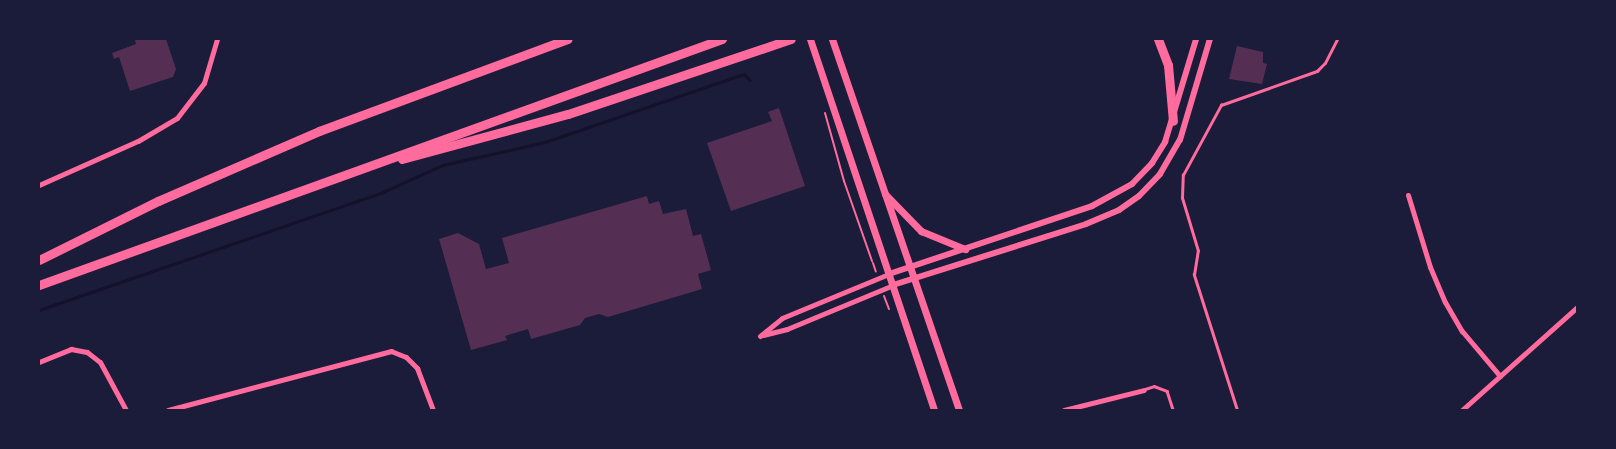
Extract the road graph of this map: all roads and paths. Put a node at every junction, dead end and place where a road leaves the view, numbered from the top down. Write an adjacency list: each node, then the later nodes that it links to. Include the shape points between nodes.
1 (217, 39): 14 (street, via 204,83 177,118 138,141)
2 (568, 39): 18 (highway, via 319,131 158,201)
3 (722, 39): 13 (highway)
4 (791, 39): 13 (highway, via 568,114)
5 (832, 39): 15 (main road)
6 (1158, 39): 12 (highway, via 1169,72)
7 (1196, 39): 12 (street)
8 (1210, 39): 22 (street, via 1180,140 1160,174 1139,196 1094,221)
9 (1337, 39): 36 (lane, via 1325,63 1317,71 1221,104 1183,176 1182,198 1198,251 1194,275)
10 (811, 41): 21 (main road)
11 (822, 104): 19 (path)
12 (1173, 121): 17 (street, via 1152,164 1116,195 1088,208)
13 (334, 177): 23 (highway)
14 (39, 185)
15 (884, 192): 17 (main road, via 921,231); 20 (main road)
16 (1408, 195): 27 (street, via 1444,302 1462,331)
17 (965, 249): 20 (street)
18 (39, 260)
19 (872, 261)
20 (909, 268): 21 (street); 22 (main road)
21 (889, 274): 24 (main road); 24 (street, via 782,318 760,336 787,329)
22 (914, 280): 24 (street); 33 (main road)
23 (39, 285)
24 (893, 286): 32 (main road)
25 (1577, 307): 27 (street)
26 (39, 362): 29 (street, via 71,349 87,352 100,362)
27 (1500, 376): 37 (street)
28 (1144, 390): 34 (street); 35 (lane, via 1154,386 1167,391)
29 (126, 410)
30 (168, 410): 31 (street, via 391,351 406,357 417,368)
31 (433, 410)
32 (934, 410)
33 (960, 410)
34 (1064, 410)
35 (1173, 410)
36 (1237, 410)
37 (1462, 410)

